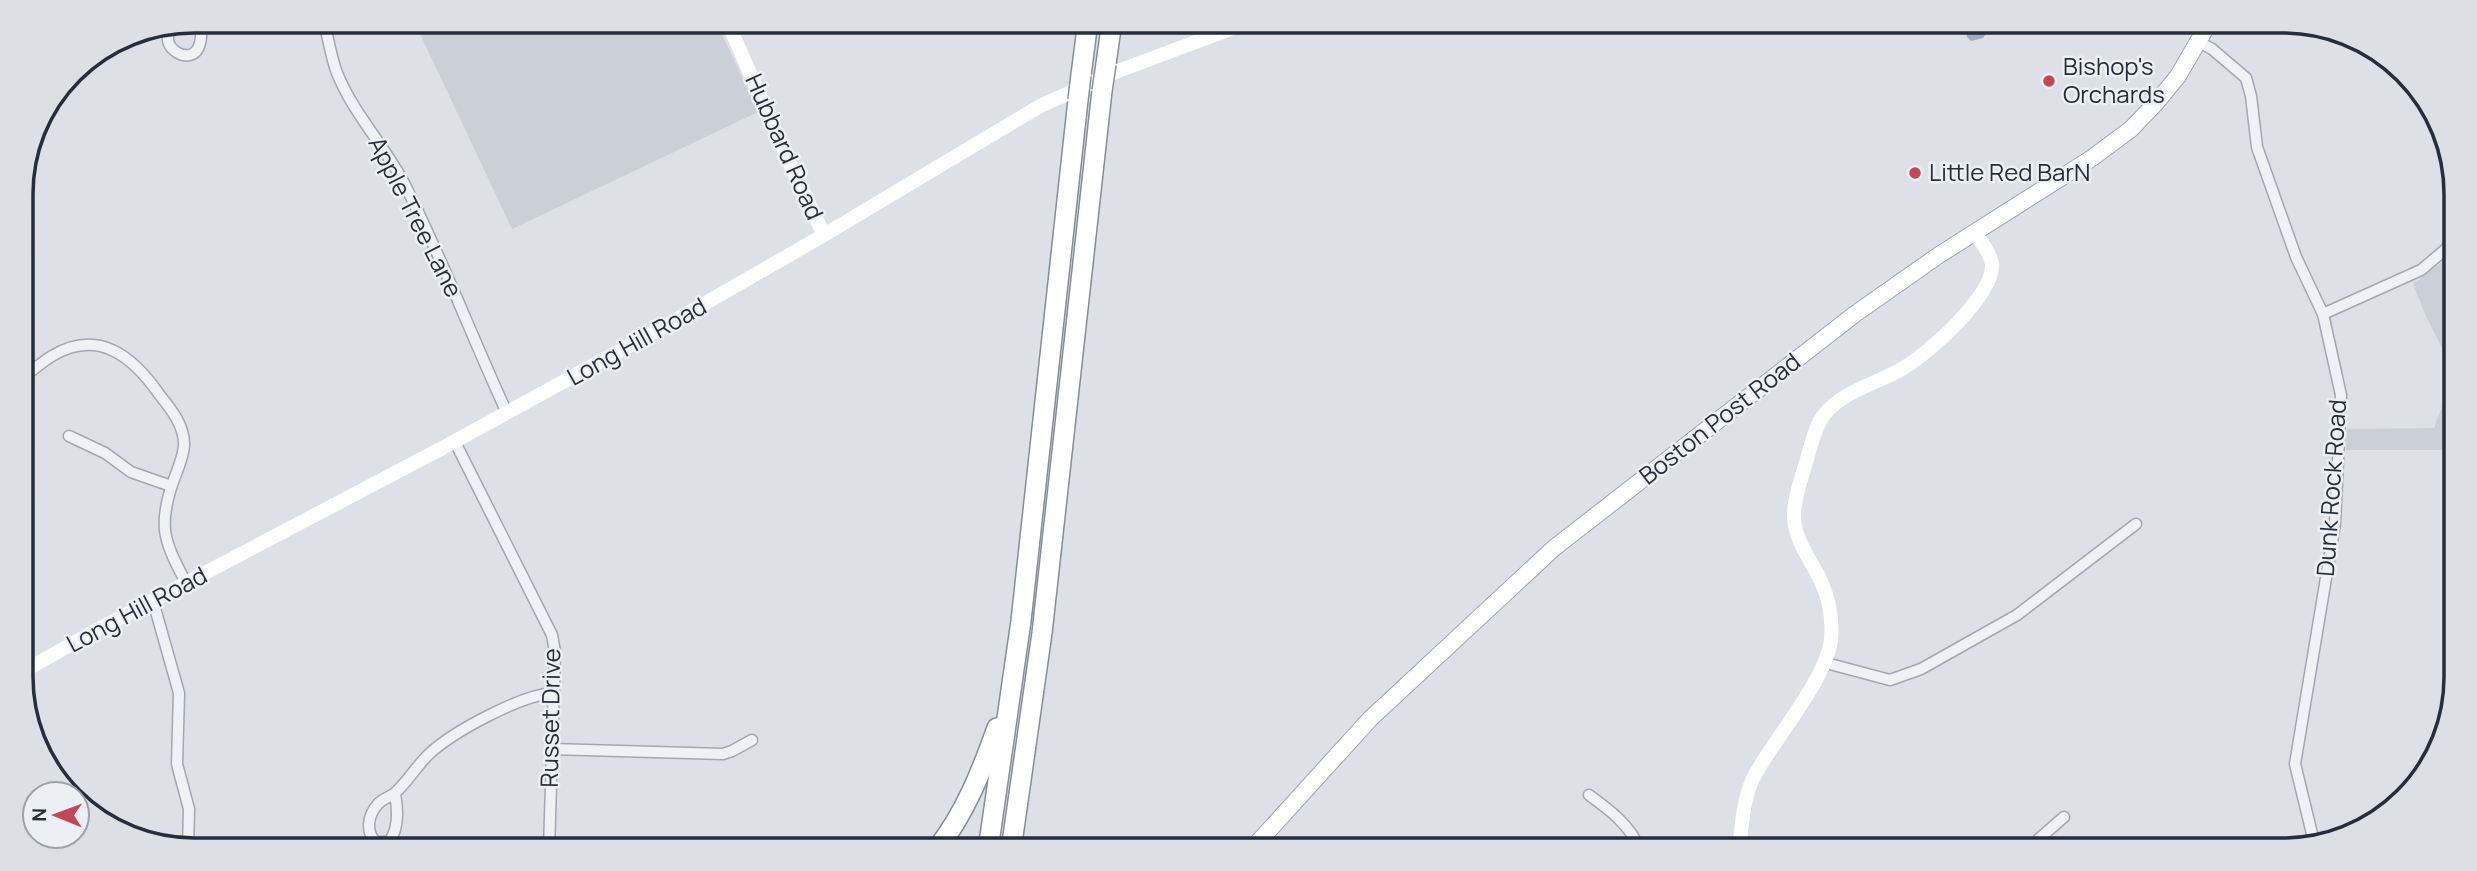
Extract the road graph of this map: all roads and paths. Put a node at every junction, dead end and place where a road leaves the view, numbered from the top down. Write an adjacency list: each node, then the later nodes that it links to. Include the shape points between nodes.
1 (2204, 33): 9 (main road, Boston Post Road)
2 (200, 34): 8 (street, via 200,45 185,56 169,45)
3 (327, 34): 15 (street, Apple Tree Lane, via 337,71 404,185)
4 (733, 34): 11 (street, Hubbard Road)
5 (1086, 34): 22 (highway, bridge)
6 (1110, 34): 42 (highway, bridge, via 1042,633)
7 (1219, 34): 11 (street, Long Hill Road, via 1064,93)
8 (169, 35)
9 (2199, 42): 10 (main road, Boston Post Road, via 2165,93 2131,129); 13 (street, Dunk Rock Road, via 2246,78 2257,147 2296,257)
10 (1974, 233): 23 (street, via 1987,248 1992,265 1982,293 1924,354 1844,397 1823,415 1813,440 1794,518 1802,549 1831,609); 33 (main road, Boston Post Road, via 1855,314 1554,548 1370,719)
11 (824, 235): 15 (street, Long Hill Road)
12 (2444, 251): 13 (street, via 2421,270)
13 (2323, 314): 31 (street, Dunk Rock Road, via 2341,395 2335,524 2295,764)
14 (34, 370): 18 (street, via 51,356 84,345 120,353 136,365 181,429 184,446)
15 (507, 413): 17 (street, Long Hill Road)
16 (69, 436): 18 (street, via 131,472)
17 (455, 442): 20 (street, Long Hill Road); 25 (street, Russet Drive, via 552,635)
18 (171, 486): 20 (street, via 163,531)
19 (2136, 524): 23 (street, via 2017,615 1921,669 1890,680)
20 (186, 583): 21 (street, Long Hill Road)
21 (153, 601): 24 (street, Long Hill Road); 32 (street, via 179,693 177,764 189,809)
22 (1021, 621): 40 (highway, via 984,766); 41 (highway)
23 (1826, 663): 35 (street, via 1754,775)
24 (33, 666)
25 (553, 693): 27 (street, Russet Drive); 28 (street, via 517,703 452,737 431,753)
26 (752, 740): 27 (street, via 723,754)
27 (551, 749): 39 (street, Russet Drive)
28 (395, 794): 37 (street, via 377,805 370,819); 38 (street)
29 (1589, 795): 34 (street)
30 (2064, 817): 36 (street)
31 (2312, 834)
32 (188, 837)
33 (1262, 837)
34 (1635, 837)
35 (1741, 837)
36 (2041, 837)
37 (370, 838)
38 (392, 838)
39 (549, 838)
40 (944, 838)
41 (990, 838)
42 (1013, 838)

